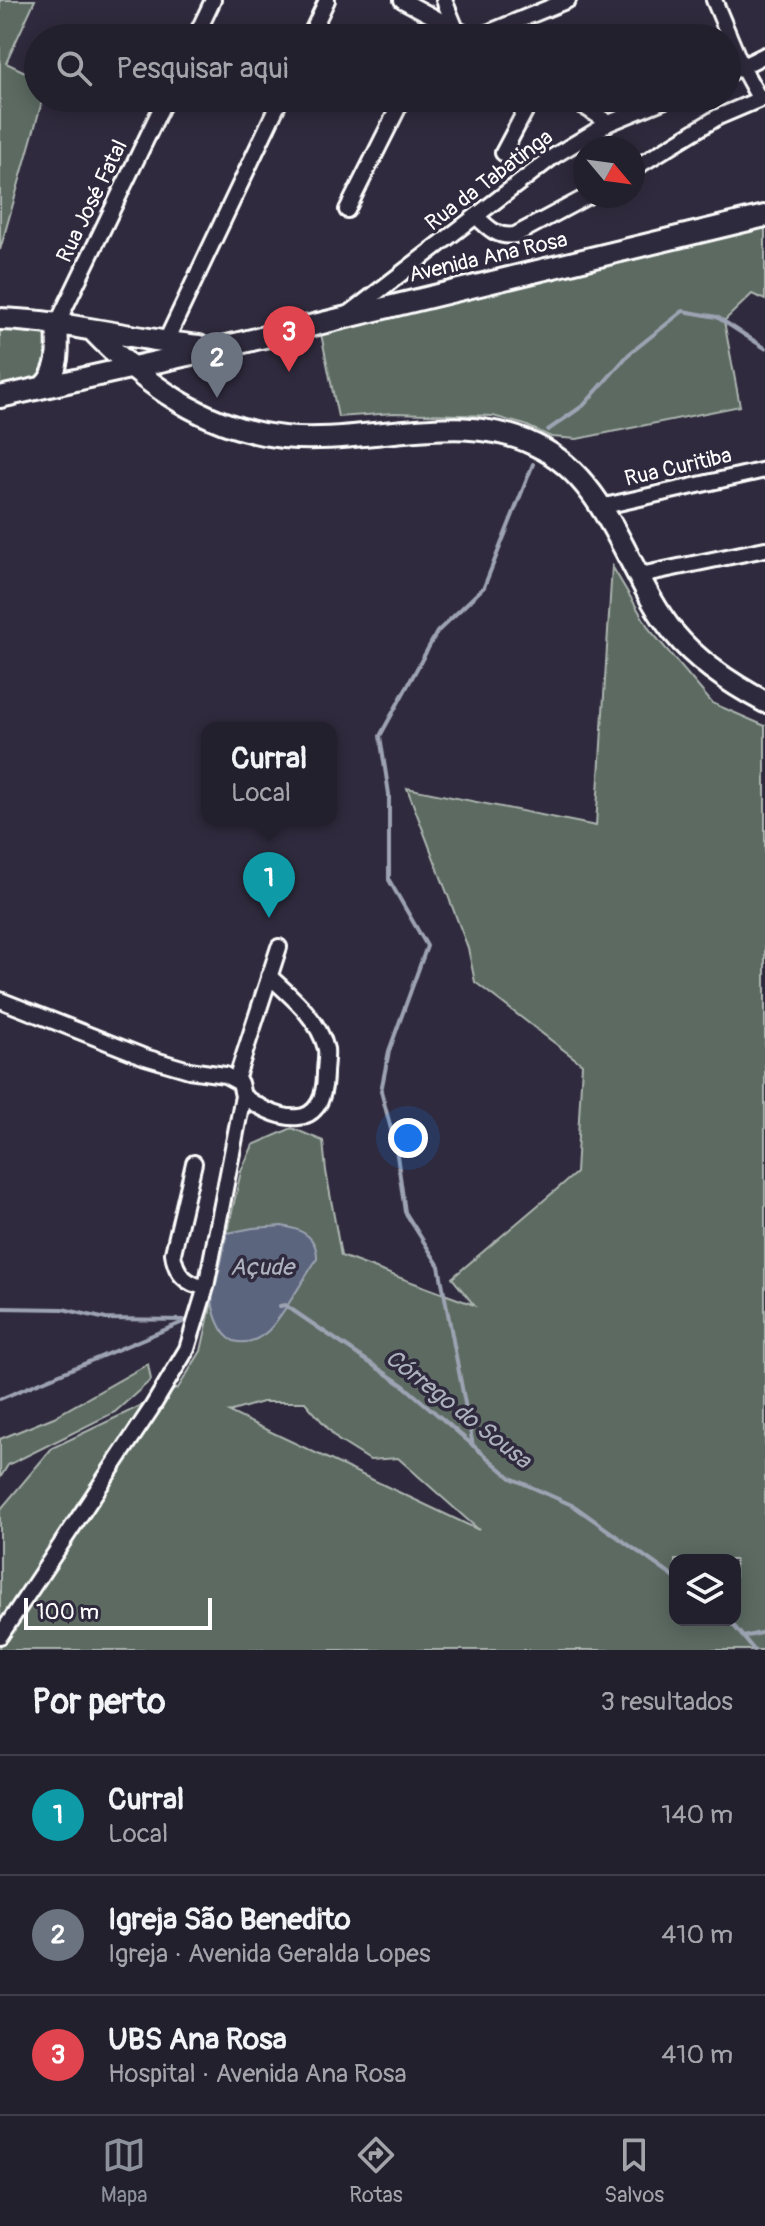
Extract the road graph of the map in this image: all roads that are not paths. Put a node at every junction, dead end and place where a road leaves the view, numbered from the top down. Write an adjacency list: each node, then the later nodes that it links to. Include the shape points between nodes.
1 (213, 0): 8 (street)
2 (327, 0): 9 (street)
3 (402, 0): 7 (street)
4 (444, 0): 12 (street)
5 (568, 0): 13 (street)
6 (714, 0): 14 (street)
7 (442, 21): 10 (street); 11 (street)
8 (202, 24)
9 (316, 24)
10 (440, 24)
11 (447, 24)
12 (454, 24)
13 (509, 24)
14 (724, 24)
15 (765, 55): 16 (street)
16 (742, 67): 17 (street)
17 (762, 97): 18 (street)
18 (741, 107)
19 (159, 112): 35 (street, Rua José Fatal)
20 (274, 112): 37 (street)
21 (396, 112): 30 (street)
22 (525, 112): 27 (street)
23 (592, 112): 26 (street)
24 (636, 112): 26 (street, Rua da Tabatinga)
25 (729, 112): 28 (street)
26 (609, 123): 32 (street, Rua da Tabatinga, via 554,156)
27 (503, 153)
28 (645, 162)
29 (573, 204): 32 (street, via 505,237)
30 (347, 210)
31 (765, 216): 33 (main road, Avenida Ana Rosa)
32 (477, 217): 33 (street, Rua da Tabatinga)
33 (346, 316): 38 (main road, Avenida Ana Rosa)
34 (0, 319): 35 (main road, Avenida Ana Rosa)
35 (49, 322): 36 (main road, Avenida Ana Rosa); 40 (main road, via 57,360)
36 (92, 330): 37 (main road, Avenida Ana Rosa); 39 (main road)
37 (165, 343): 38 (main road, Avenida Ana Rosa)
38 (223, 347): 39 (main road, Avenida Ana Rosa)
39 (128, 367): 40 (main road, Avenida Ana Rosa); 43 (main road, via 187,407 255,433 322,438 444,427 504,433 557,459)
40 (44, 386): 41 (main road, Avenida Ana Rosa)
41 (0, 397)
42 (765, 470): 43 (street, Rua Curitiba)
43 (600, 507): 45 (main road)
44 (765, 549): 45 (street)
45 (640, 575): 46 (main road, via 660,614 688,648)
46 (765, 702)
47 (279, 947): 48 (street)
48 (269, 976): 50 (street); 51 (street, via 306,1010 326,1049 325,1085 318,1106 302,1117 266,1112)
49 (0, 1000): 50 (street, via 145,1057)
50 (236, 1080): 51 (street)
51 (243, 1096): 53 (street)
52 (194, 1163): 53 (street, via 173,1253 181,1275)
53 (206, 1287): 54 (street, via 194,1333 172,1376)
54 (0, 1636)

